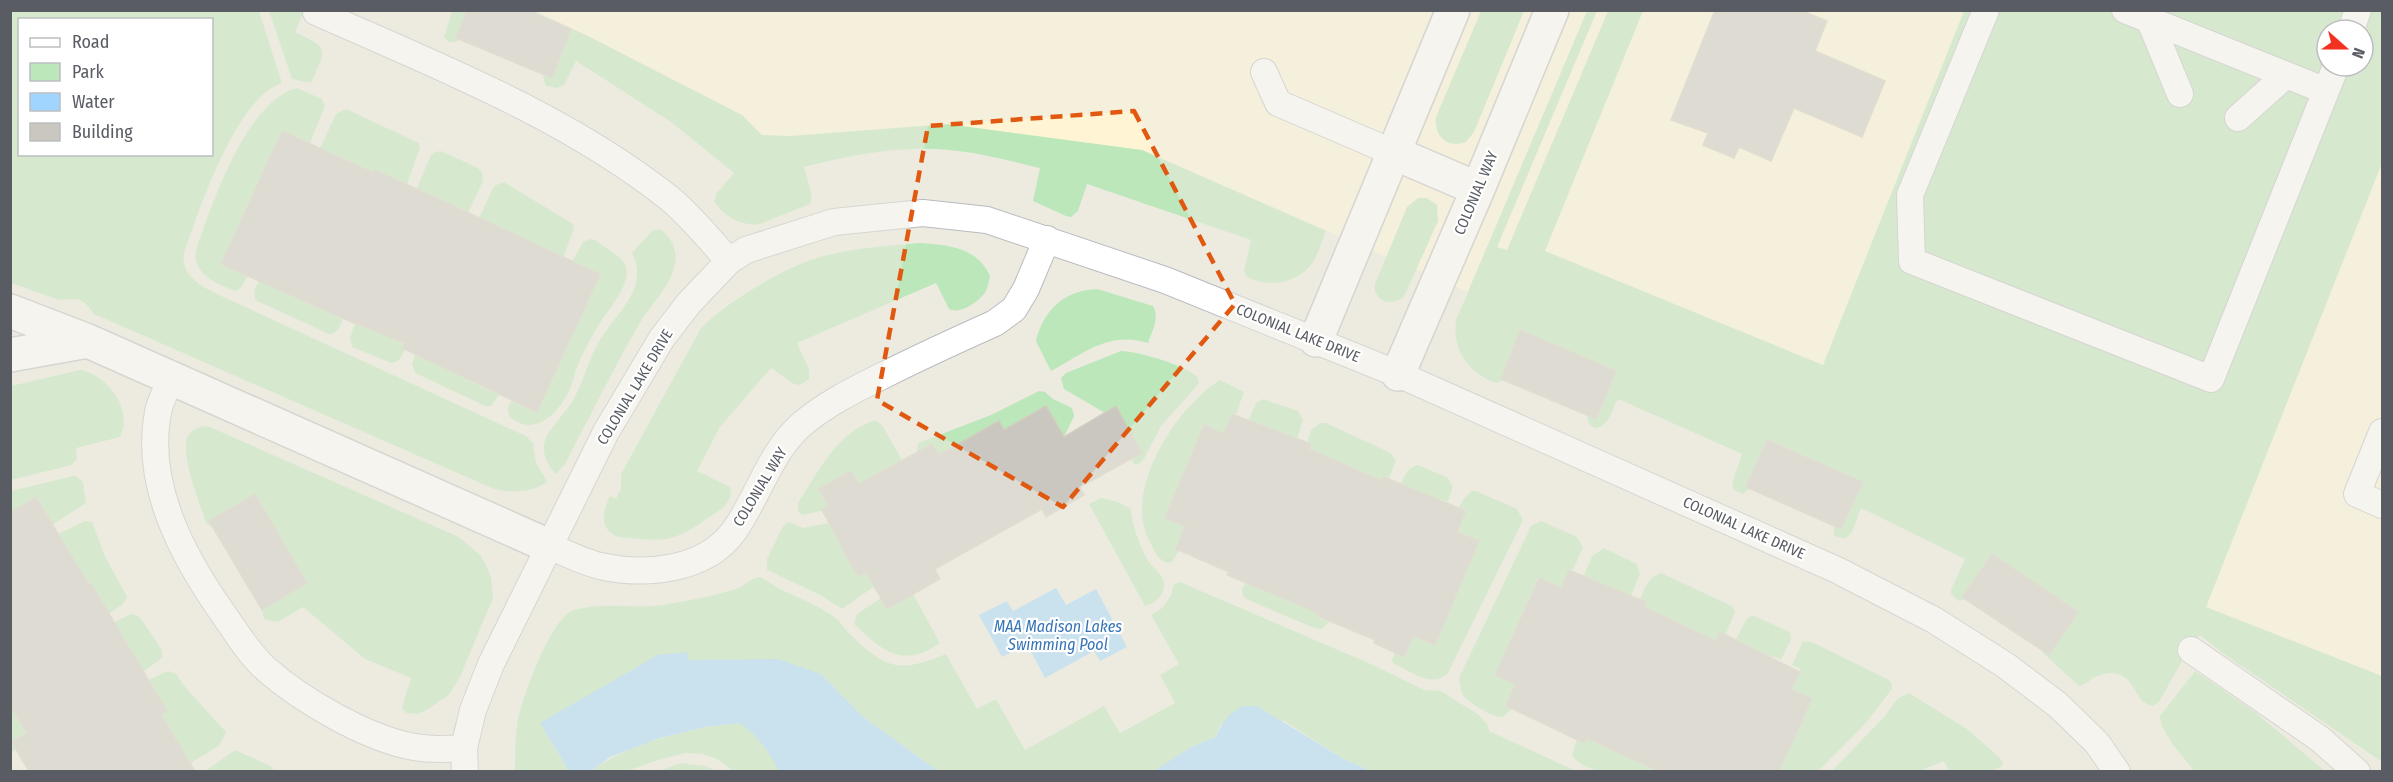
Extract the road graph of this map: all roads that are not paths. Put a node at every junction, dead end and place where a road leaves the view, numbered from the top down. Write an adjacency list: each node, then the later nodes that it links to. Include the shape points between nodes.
1 (1453, 10): 13 (street)
2 (1552, 10): 14 (street, COLONIAL WAY)
3 (1986, 10): 10 (lane, via 1910,195 1912,261 2211,380)
4 (2125, 10): 6 (lane)
5 (316, 12): 16 (lane, via 488,88 587,141 671,199)
6 (2150, 21): 8 (lane); 11 (lane)
7 (1264, 72): 13 (lane, via 1278,103)
8 (2286, 75): 10 (lane); 12 (lane)
9 (2331, 78): 10 (lane)
10 (2326, 92)
11 (2180, 94)
12 (2238, 118)
13 (1394, 153): 14 (street); 18 (street)
14 (1478, 189): 21 (street, COLONIAL WAY)
15 (1047, 239): 16 (lane, COLONIAL LAKE DRIVE, via 987,220 923,213 834,222 746,250); 18 (lane, COLONIAL LAKE DRIVE, via 1165,280); 25 (lane, COLONIAL WAY, via 1014,309 995,323 825,405 799,426 778,452 734,530 720,546 681,566 631,570 598,566)
16 (729, 261): 25 (lane, COLONIAL LAKE DRIVE, via 662,338 606,432)
17 (10, 311): 19 (street)
18 (1316, 340): 21 (lane, COLONIAL LAKE DRIVE)
19 (88, 341): 20 (street); 22 (street)
20 (10, 354)
21 (1398, 374): 28 (lane, COLONIAL LAKE DRIVE, via 1837,570 1934,620 2005,665 2058,705 2097,743)
22 (172, 378): 25 (street); 27 (lane, via 158,410 155,453 159,486 201,582 238,634 264,667 306,699 352,724 409,746 436,749)
23 (2382, 432): 24 (lane, via 2357,494)
24 (2382, 505)
25 (549, 546): 27 (lane, COLONIAL LAKE DRIVE, via 491,664 473,710)
26 (2191, 650): 29 (lane, via 2320,739)
27 (464, 760)
28 (2116, 771)
29 (2357, 771)

